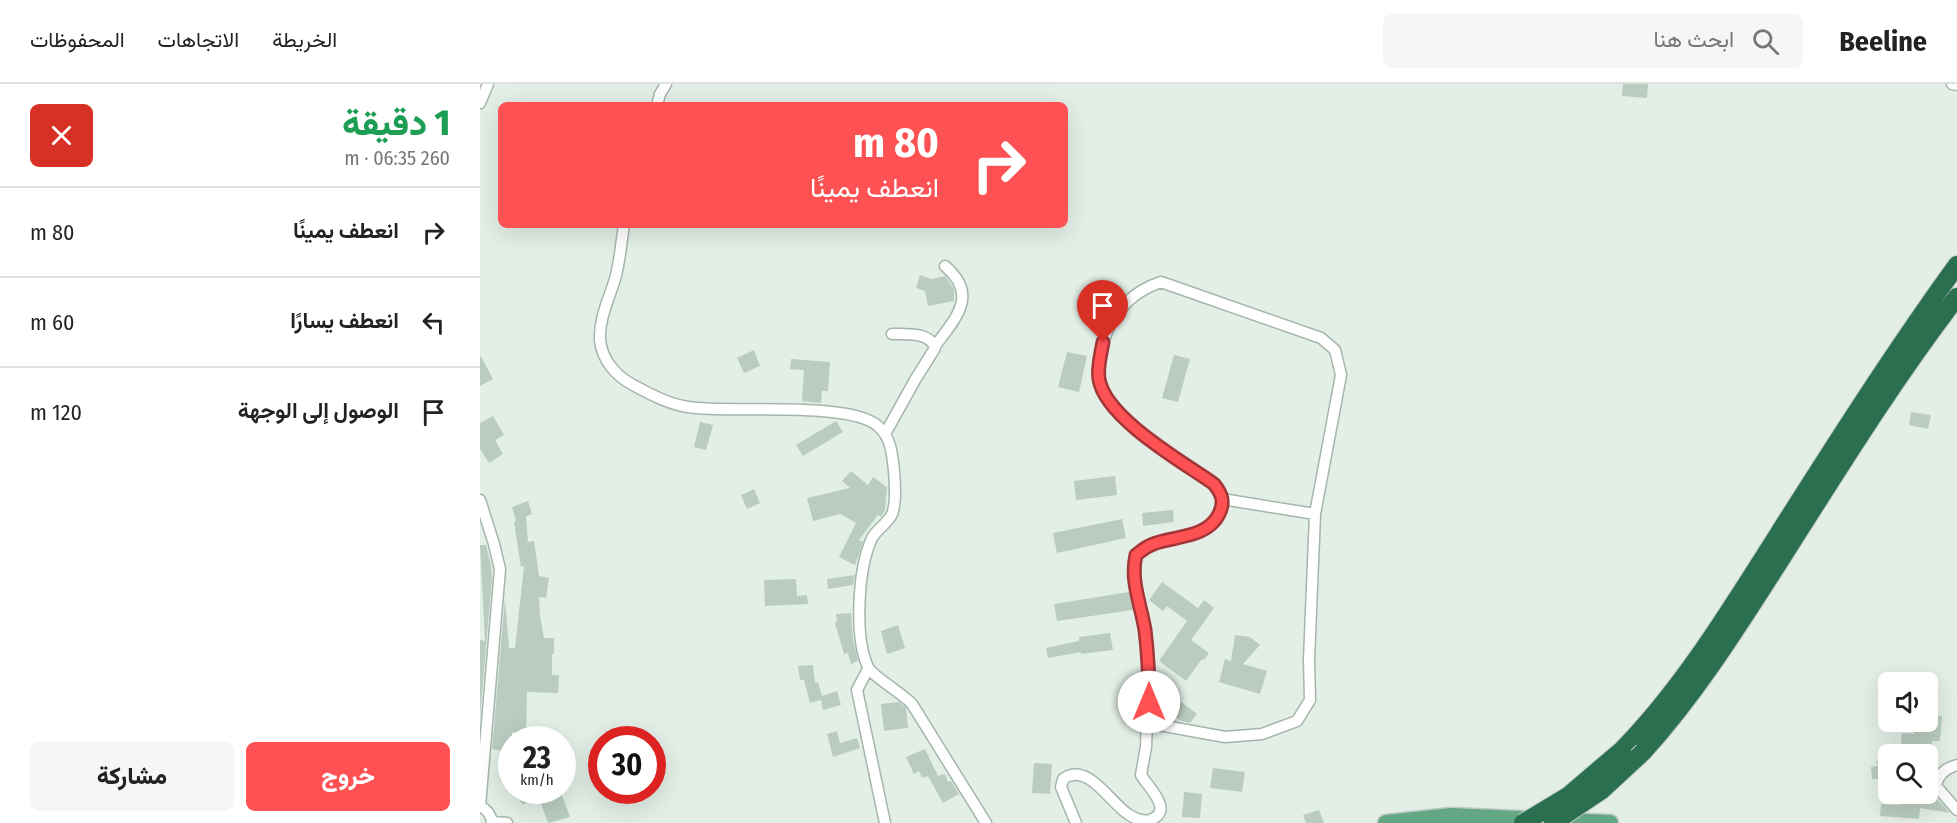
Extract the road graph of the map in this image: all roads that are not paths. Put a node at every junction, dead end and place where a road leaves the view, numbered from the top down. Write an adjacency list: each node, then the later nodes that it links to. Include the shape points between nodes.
1 (488, 84): 6 (street)
2 (666, 84): 5 (street)
3 (1952, 84): 4 (street)
4 (1957, 85)
5 (658, 102)
6 (480, 103)
7 (623, 228): 13 (street, via 615,277 601,320 600,341 604,355 622,380 686,407 819,411 869,420)
8 (1957, 265): 28 (highway, bridge, via 1898,349 1735,602 1661,705 1622,750 1568,796)
9 (945, 266): 12 (street, via 957,276 963,293 960,314)
10 (1957, 297): 29 (highway, bridge, via 1680,707 1643,752 1602,790)
11 (892, 334): 12 (street, via 918,335)
12 (935, 346): 13 (street)
13 (885, 434): 17 (street, via 891,452 893,509 868,550 859,604)
14 (1222, 499): 16 (street); 16 (street, via 1214,484 1146,437 1119,412 1110,403 1098,377 1103,342 1112,321 1130,298 1161,282 1321,338 1335,350 1341,375); 18 (street, via 1222,507 1210,525 1154,543 1136,555 1133,576 1149,666)
15 (480, 500): 20 (street, via 500,569)
16 (1315, 514): 18 (street, via 1310,700 1297,721 1262,734 1225,736)
17 (868, 669): 24 (street, via 857,690); 25 (street, via 912,704)
18 (1148, 723): 26 (street, via 1141,775 1160,802 1158,814 1148,820 1133,818 1097,784 1071,775 1063,779 1061,787)
19 (1957, 765): 21 (street, via 1939,775 1936,786)
20 (480, 806): 22 (street)
21 (1957, 810)
22 (492, 823): 23 (street)
23 (507, 823)
24 (885, 823)
25 (986, 823)
26 (1076, 823)
27 (1386, 823): 30 (main road, via 1451,816)
28 (1523, 823)
29 (1552, 823)
30 (1610, 823)

